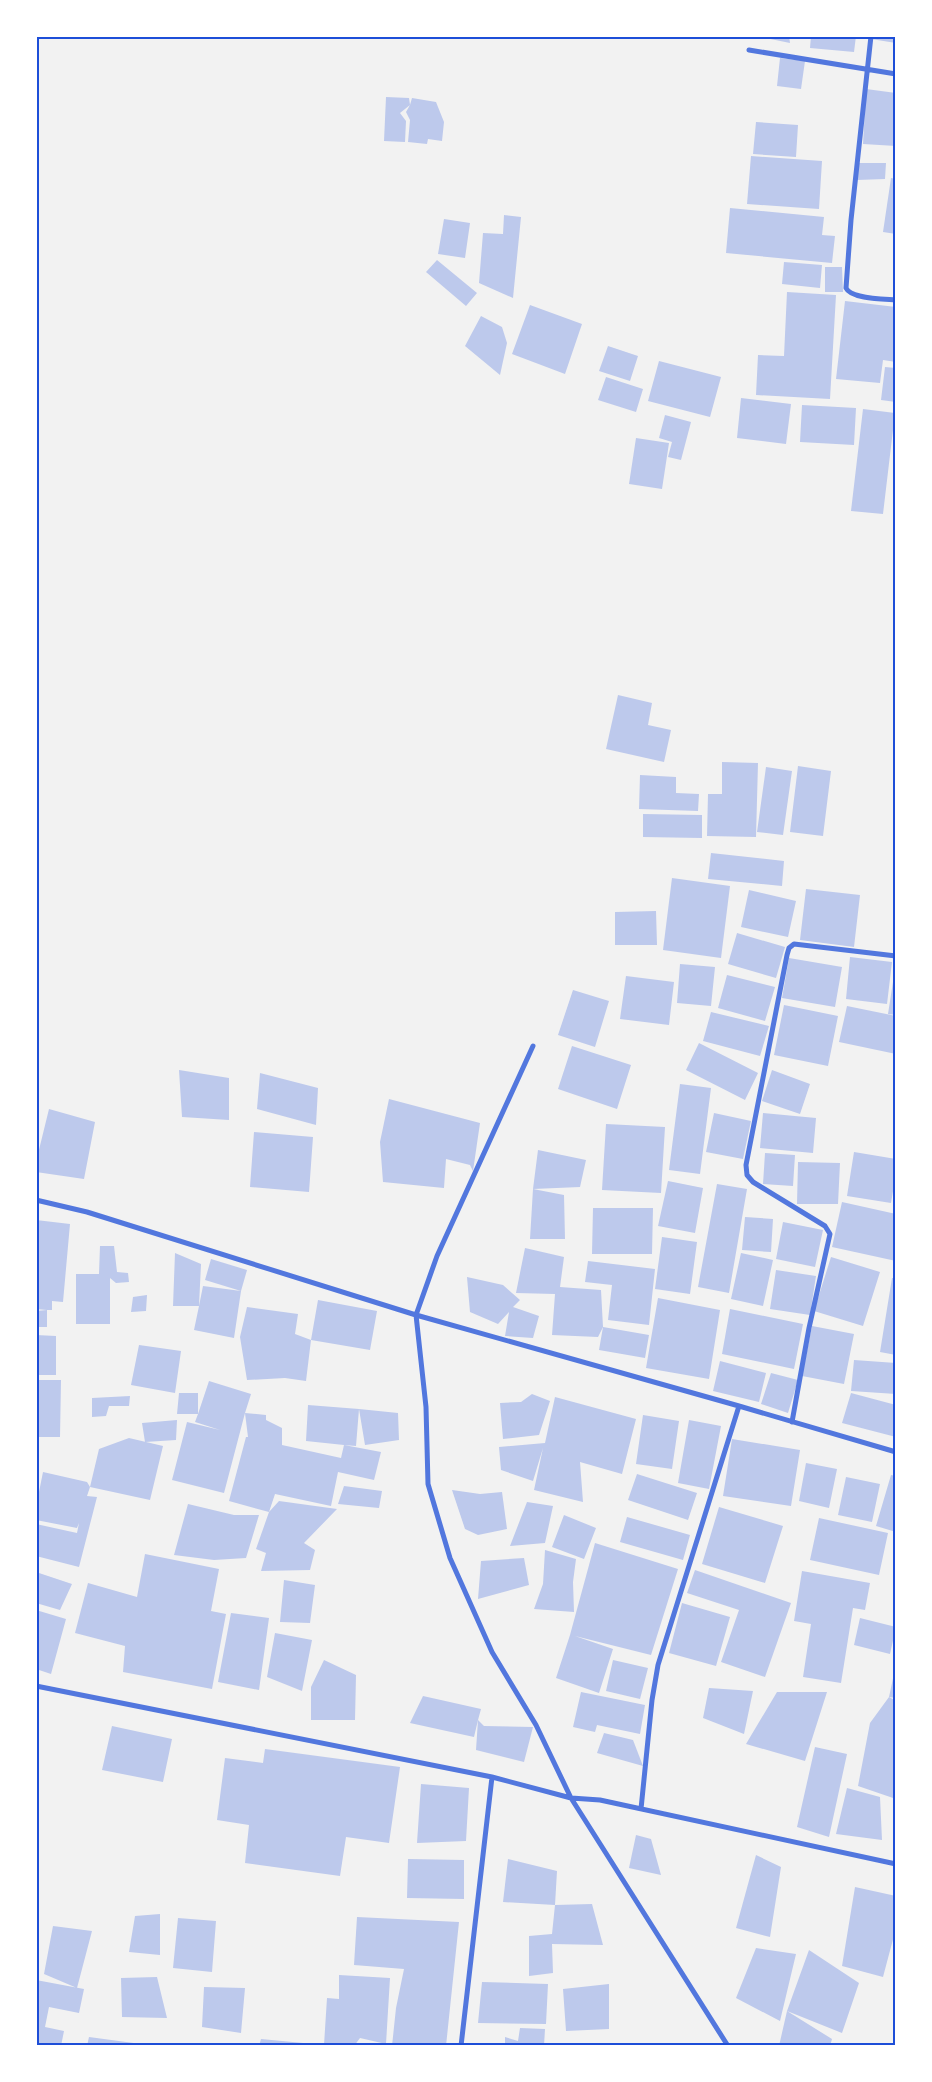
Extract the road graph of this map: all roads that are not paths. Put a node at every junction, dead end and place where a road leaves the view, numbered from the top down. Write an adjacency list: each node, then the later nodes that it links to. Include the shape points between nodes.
1 (871, 36): 3 (street)
2 (748, 50): 3 (street)
3 (868, 71): 4 (street); 5 (street, via 846,288 854,296)
4 (896, 74)
5 (896, 300)
6 (896, 956): 11 (street, via 794,944 787,955 746,1165 747,1174 753,1182 825,1226 830,1234)
7 (533, 1046): 9 (street, via 437,1256)
8 (36, 1200): 9 (street, via 88,1212)
9 (416, 1315): 10 (street); 15 (street, via 426,1407 428,1484 450,1558 492,1652 536,1725)
10 (739, 1406): 11 (street); 16 (street, via 658,1665)
11 (792, 1422): 12 (street)
12 (896, 1452)
13 (36, 1686): 14 (street)
14 (492, 1777): 15 (street); 18 (street)
15 (571, 1798): 16 (street, via 600,1800); 19 (street)
16 (641, 1809): 17 (street)
17 (896, 1864)
18 (461, 2046)
19 (728, 2046)

